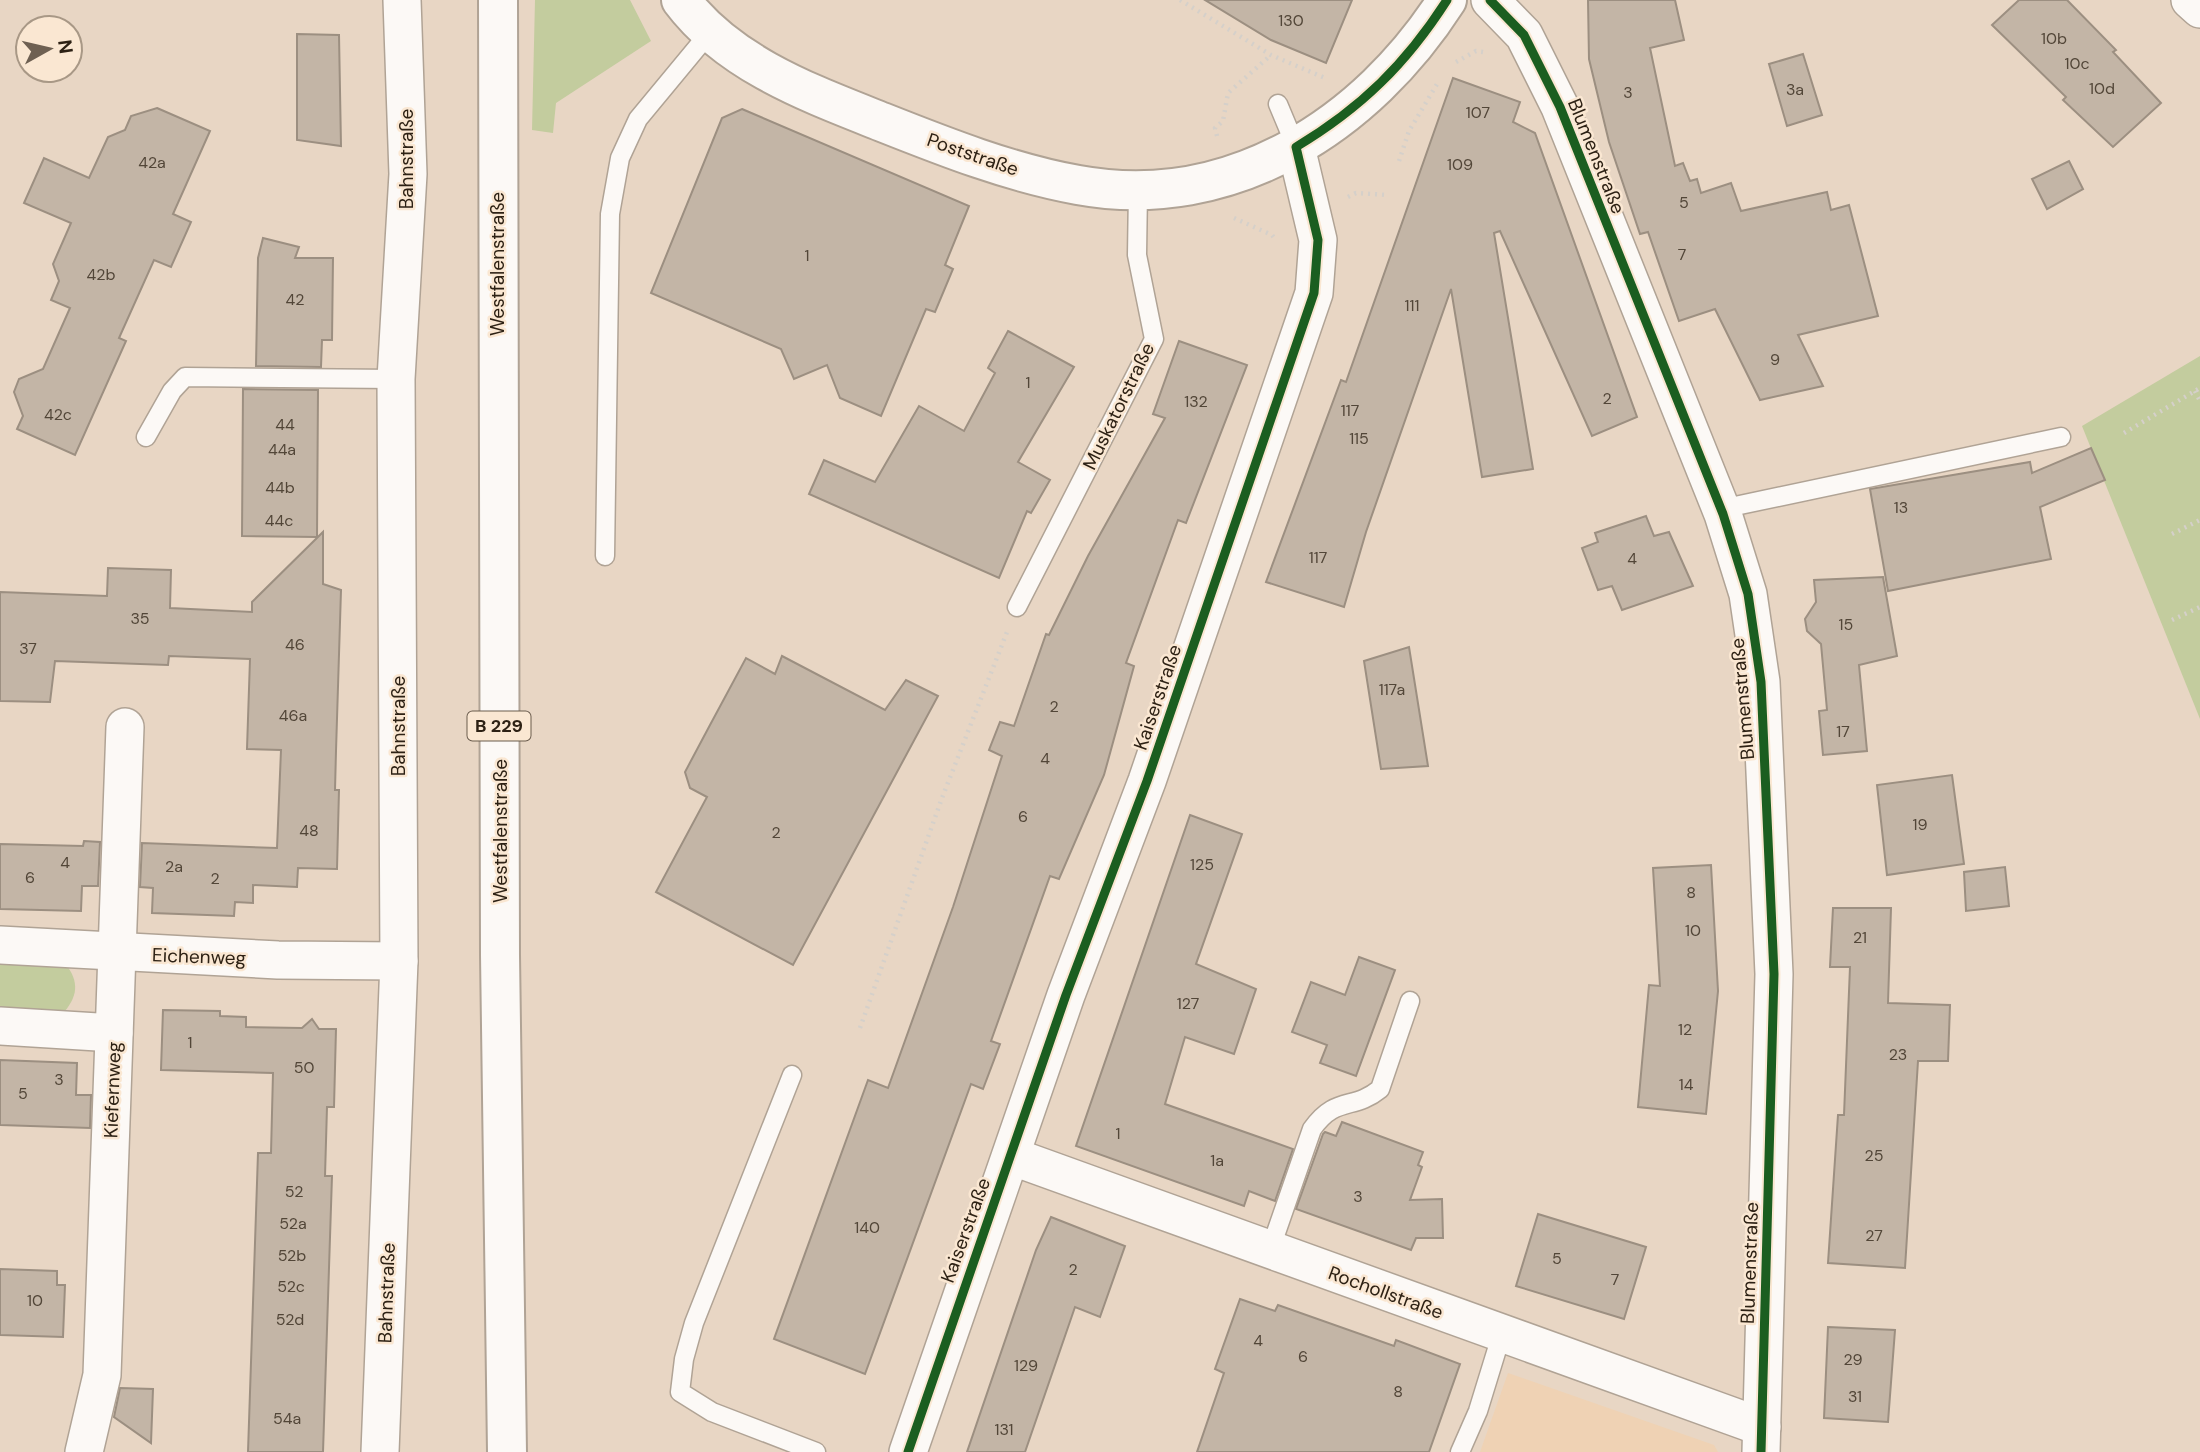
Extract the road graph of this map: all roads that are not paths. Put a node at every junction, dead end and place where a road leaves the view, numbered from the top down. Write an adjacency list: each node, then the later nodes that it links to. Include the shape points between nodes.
1 (402, 0): 12 (street, Bahnstraße, via 408,174)
2 (498, 0): 32 (main road, Westfalenstraße / B 229, via 500,955)
3 (681, 0): 8 (main road, Poststraße)
4 (1447, 0): 10 (main road, via 1416,45 1352,111)
5 (1490, 0): 15 (street, Blumenstraße, via 1524,35 1560,107)
6 (2190, 0): 7 (street)
7 (2200, 9)
8 (710, 32): 11 (main road, Poststraße, via 778,77 897,128 1005,167 1077,185); 16 (lane, via 638,119 620,158 610,214)
9 (1278, 104): 10 (lane)
10 (1296, 146): 11 (main road, Poststraße, via 1227,176); 26 (street, Kaiserstraße, via 1318,240 1314,293 1147,781)
11 (1138, 190): 17 (lane, Muskatorstraße, via 1138,255 1154,339)
12 (396, 379): 13 (lane, via 185,377); 21 (street, Bahnstraße)
13 (146, 437)
14 (2061, 437): 15 (lane)
15 (1721, 509): 29 (street, Blumenstraße, via 1748,594 1761,682 1767,780 1774,974)
16 (605, 556)
17 (1017, 607)
18 (125, 727): 20 (street, Kiefernweg)
19 (0, 945): 20 (street, Eichenweg)
20 (116, 953): 21 (street, Eichenweg); 24 (street, Kiefernweg)
21 (399, 961): 31 (street, Bahnstraße)
22 (1410, 1001): 27 (lane, via 1380,1089 1371,1097 1336,1105 1312,1129)
23 (0, 1026): 24 (street)
24 (114, 1033): 30 (street, Kiefernweg, via 102,1375)
25 (792, 1075): 33 (lane, via 694,1323 680,1392 712,1412)
26 (1011, 1157): 27 (street, Rochollstraße); 34 (street, Kaiserstraße)
27 (1270, 1250): 28 (street, Rochollstraße)
28 (1502, 1334): 29 (street, Rochollstraße); 35 (lane)
29 (1761, 1439)
30 (84, 1452)
31 (380, 1452)
32 (507, 1452)
33 (816, 1452)
34 (908, 1452)
35 (1460, 1452)

